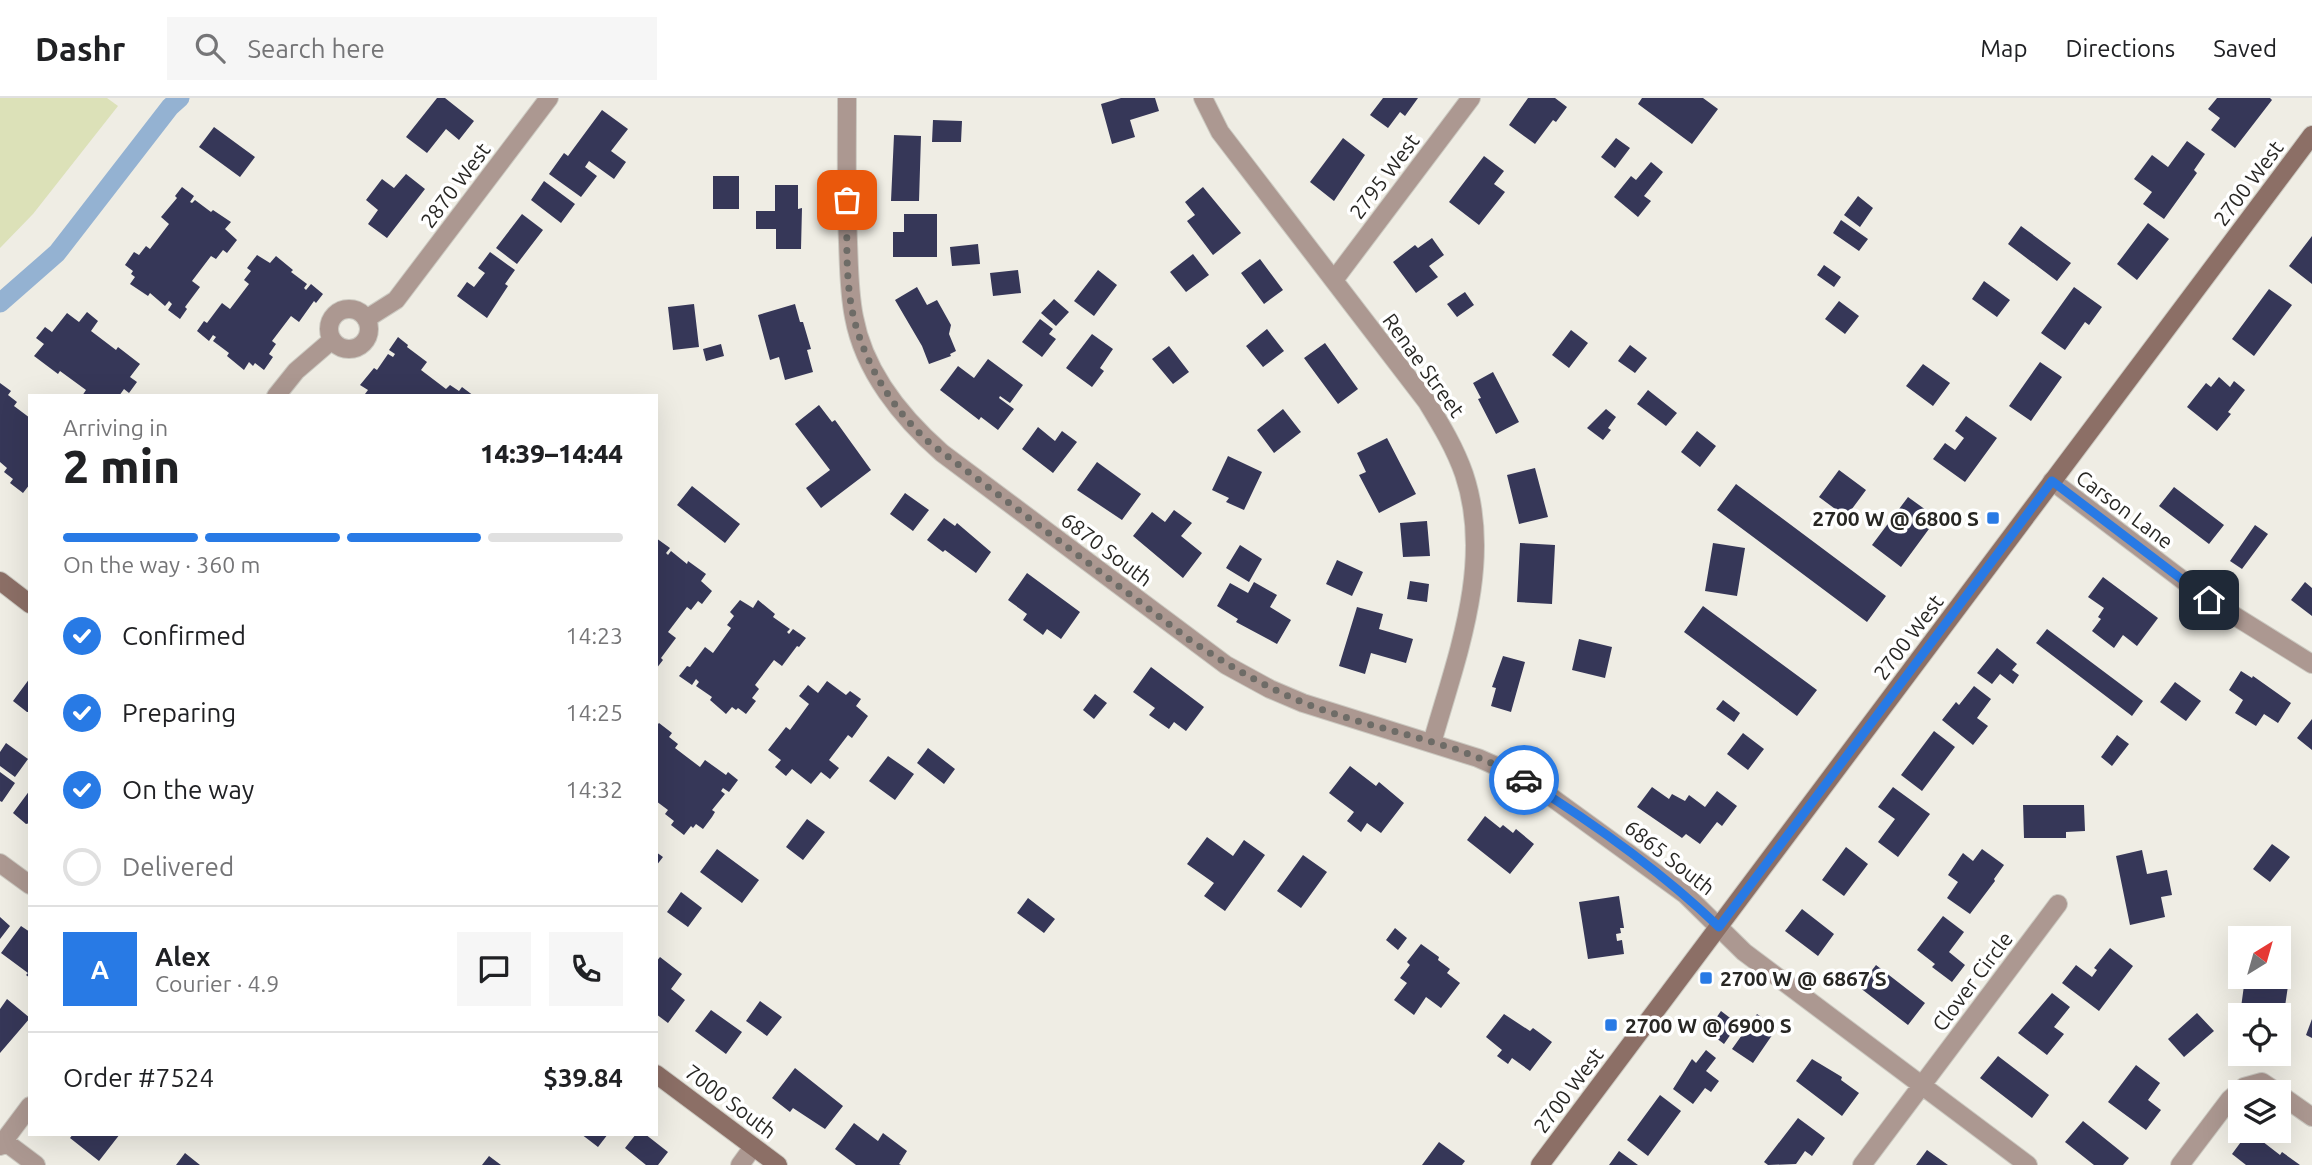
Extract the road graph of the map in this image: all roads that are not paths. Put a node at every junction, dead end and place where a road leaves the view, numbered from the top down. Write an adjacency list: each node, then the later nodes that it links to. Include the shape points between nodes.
1 (549, 98): 7 (street, 2870 West, via 396,300)
2 (846, 98): 14 (street, 6870 South, via 849,287 854,319 880,381 918,432 1226,665 1303,703)
3 (1203, 98): 6 (street, Renae Street, via 1220,132)
4 (1471, 98): 6 (street, 2795 West)
5 (2312, 135): 10 (main road, 2700 West)
6 (1334, 280): 14 (street, Renae Street, via 1427,402 1465,475 1475,551 1472,587)
7 (366, 319): 8 (street, via 368,336 359,346 346,349); 8 (street, via 354,310 341,310 329,325)
8 (332, 340): 9 (street)
9 (278, 394)
10 (2052, 481): 13 (street, Carson Lane, via 2209,600); 18 (main road, 2700 West)
11 (0, 581): 12 (main road)
12 (28, 602)
13 (2312, 664)
14 (1432, 743): 18 (street, 6865 South, via 1512,773 1547,794 1686,895)
15 (0, 863): 16 (street)
16 (28, 884)
17 (2058, 904): 20 (street, Clover Circle)
18 (1719, 927): 20 (street, 6865 South, via 1744,952); 30 (main road, 2700 West)
19 (658, 1076): 26 (main road, 7000 South)
20 (1922, 1085): 31 (street, Clover Circle); 32 (street, 6865 South)
21 (2228, 1102): 33 (street)
22 (2291, 1102): 24 (street)
23 (28, 1110): 25 (street)
24 (2312, 1117)
25 (2, 1144): 27 (street)
26 (753, 1147): 28 (street); 29 (main road, 7000 South)
27 (36, 1165)
28 (740, 1165)
29 (778, 1165)
30 (1540, 1165)
31 (1862, 1165)
32 (2028, 1165)
33 (2180, 1165)

